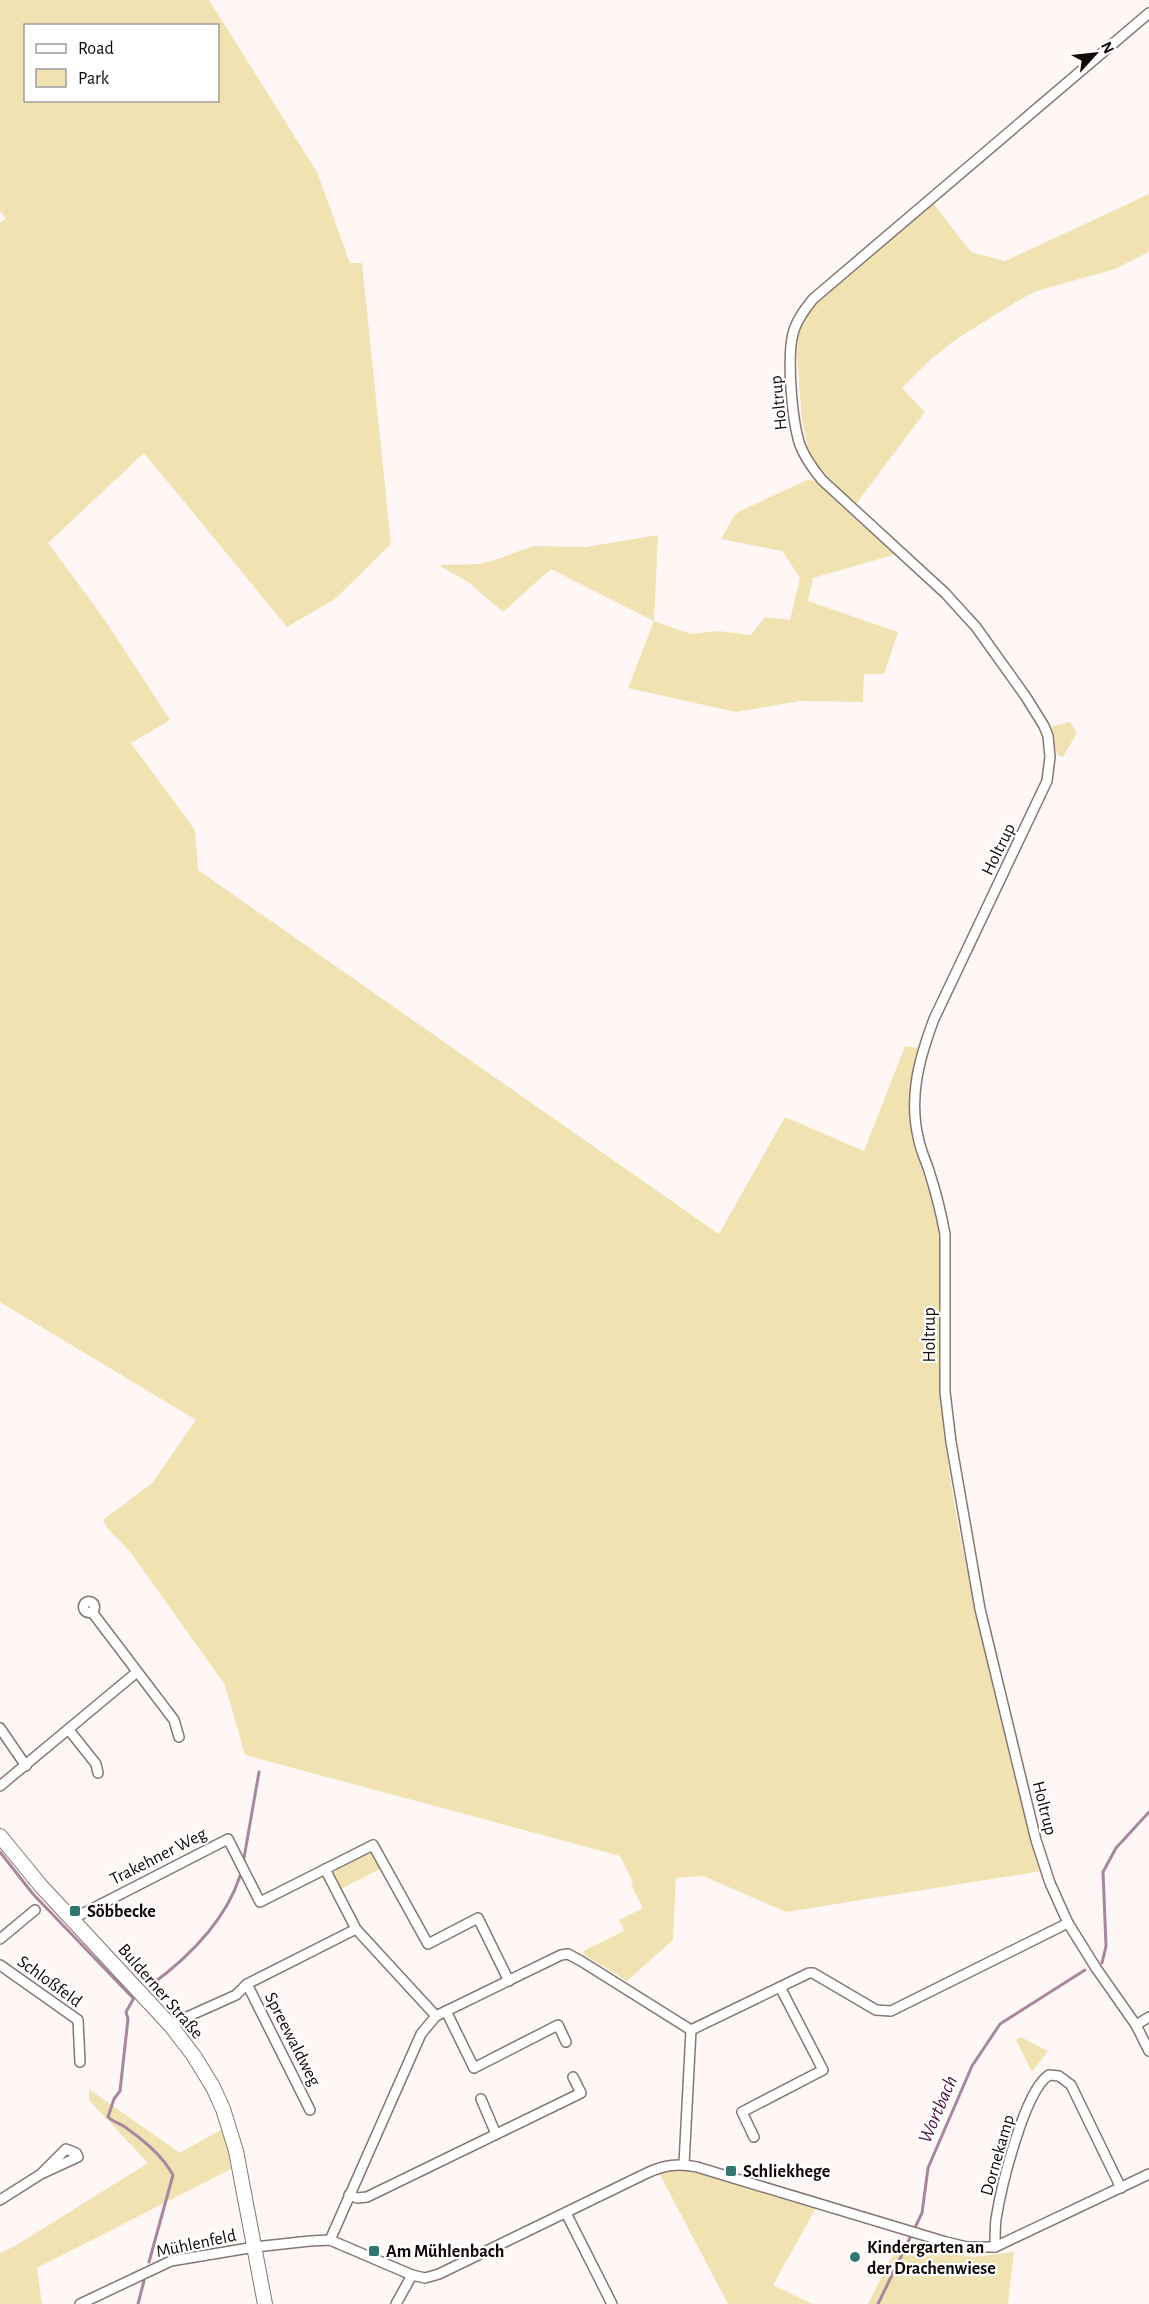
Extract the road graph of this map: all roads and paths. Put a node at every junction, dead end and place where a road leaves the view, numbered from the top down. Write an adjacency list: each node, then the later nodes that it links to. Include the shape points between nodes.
1 (1149, 14): 14 (street, Holtrup, via 813,299 798,319 790,350 795,425 815,472 960,608 1038,714 1048,736 1047,781 930,1029 915,1082 914,1111 945,1234 945,1392 981,1609 1036,1840)
2 (92, 1612): 3 (street)
3 (136, 1672): 5 (street); 6 (street, via 174,1720)
4 (0, 1728): 7 (street)
5 (69, 1730): 7 (street); 8 (street, via 96,1764)
6 (179, 1737)
7 (26, 1766): 9 (street)
8 (98, 1773)
9 (0, 1786)
10 (0, 1836): 13 (street, Bulderner Straße)
11 (325, 1869): 13 (street, Trakehner Weg, via 260,1902 228,1839); 15 (street); 18 (street, Trakehner Weg, via 373,1845 428,1944 478,1918)
12 (36, 1910): 16 (street)
13 (73, 1921): 25 (street, Bulderner Straße)
14 (1068, 1923): 20 (street, via 891,2011 876,2010 813,1973); 24 (street, Holtrup)
15 (356, 1929): 19 (street, Spreewaldweg); 22 (street)
16 (0, 1939)
17 (0, 1965): 29 (street, Schloßfeld, via 78,2020)
18 (509, 1981): 21 (street); 26 (street, via 568,1954)
19 (247, 1984): 25 (street, Spreewaldweg, via 236,1995); 32 (street, Spreewaldweg)
20 (780, 1987): 26 (street); 34 (street, via 823,2070 742,2112)
21 (446, 2012): 22 (street); 27 (street, via 474,2068 558,2025)
22 (436, 2016): 39 (street, via 421,2034)
23 (1149, 2017): 24 (street)
24 (1136, 2025): 28 (street, Holtrup)
25 (171, 2026): 43 (street, Bulderner Straße, via 204,2071 223,2109 236,2151)
26 (691, 2030): 35 (street)
27 (566, 2042)
28 (1149, 2051)
29 (80, 2062)
30 (573, 2077): 33 (street, via 581,2093)
31 (481, 2099): 33 (street)
32 (310, 2110)
33 (496, 2134): 39 (street, via 367,2197)
34 (754, 2137)
35 (684, 2164): 41 (street, via 657,2168); 44 (street, via 967,2247)
36 (41, 2174): 40 (street)
37 (1149, 2174): 38 (street)
38 (1121, 2188): 44 (street); 44 (street, Dornekamp, via 1071,2085 1049,2074 1039,2084 1016,2136 996,2220)
39 (349, 2195): 42 (street)
40 (0, 2200)
41 (566, 2213): 45 (street, via 439,2274 425,2278); 49 (street)
42 (330, 2240): 43 (street, Mühlenfeld); 45 (street)
43 (255, 2247): 46 (street, Mühlenfeld, via 171,2261); 47 (street, Bulderner Straße)
44 (995, 2247)
45 (412, 2275): 48 (street)
46 (80, 2304)
47 (265, 2304)
48 (396, 2304)
49 (612, 2304)

